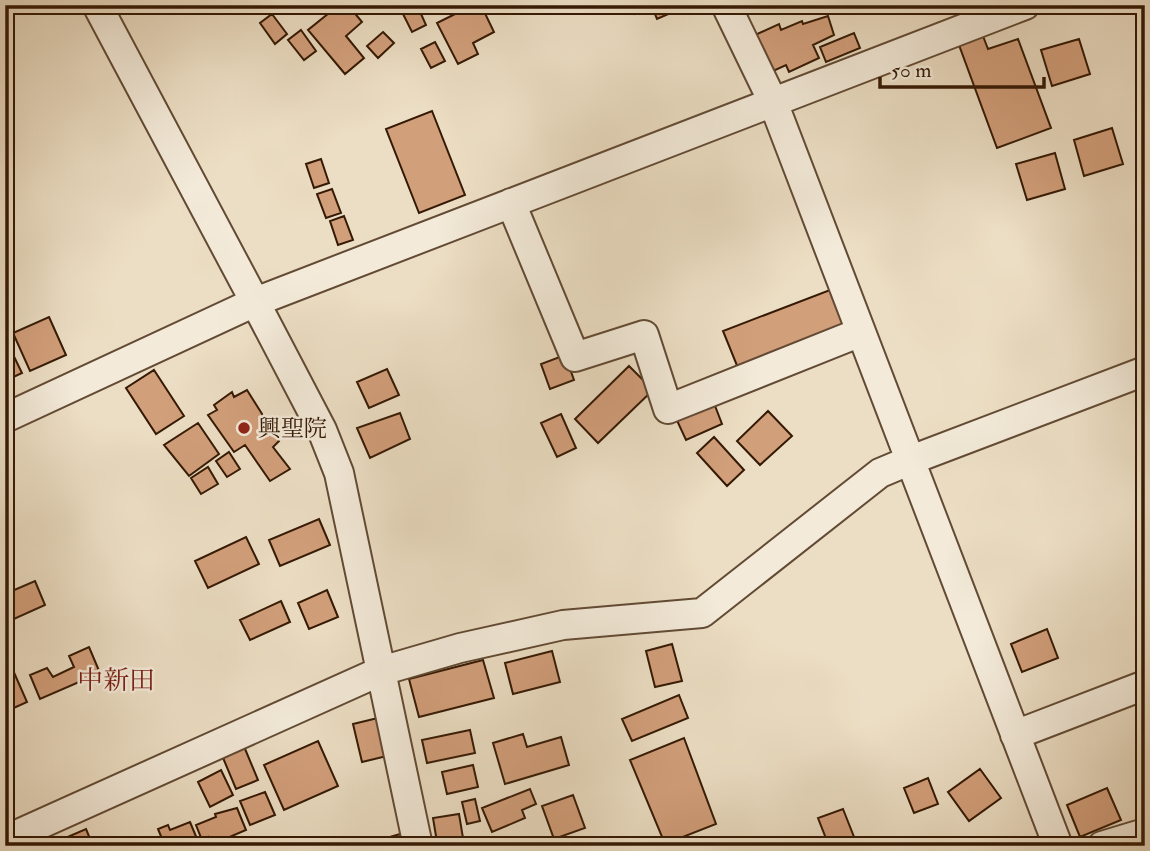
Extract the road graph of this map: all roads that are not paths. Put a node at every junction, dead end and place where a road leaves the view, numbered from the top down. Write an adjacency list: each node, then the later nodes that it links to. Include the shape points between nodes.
1 (97, 5): 6 (street)
2 (726, 5): 4 (street)
3 (1025, 5): 4 (street)
4 (773, 102): 5 (street); 7 (street)
5 (511, 203): 6 (street); 7 (street, via 575,357 644,335 668,409)
6 (256, 302): 9 (street); 11 (street, via 339,473)
7 (861, 332): 10 (street)
8 (1145, 371): 10 (street)
9 (5, 418)
10 (911, 460): 11 (street, via 880,473 702,613 563,625); 13 (street)
11 (381, 671): 15 (street); 16 (street)
12 (1145, 685): 13 (street)
13 (1015, 735): 17 (street)
14 (1145, 833): 18 (street)
15 (5, 840)
16 (418, 846)
17 (1058, 846)
18 (1102, 846)

